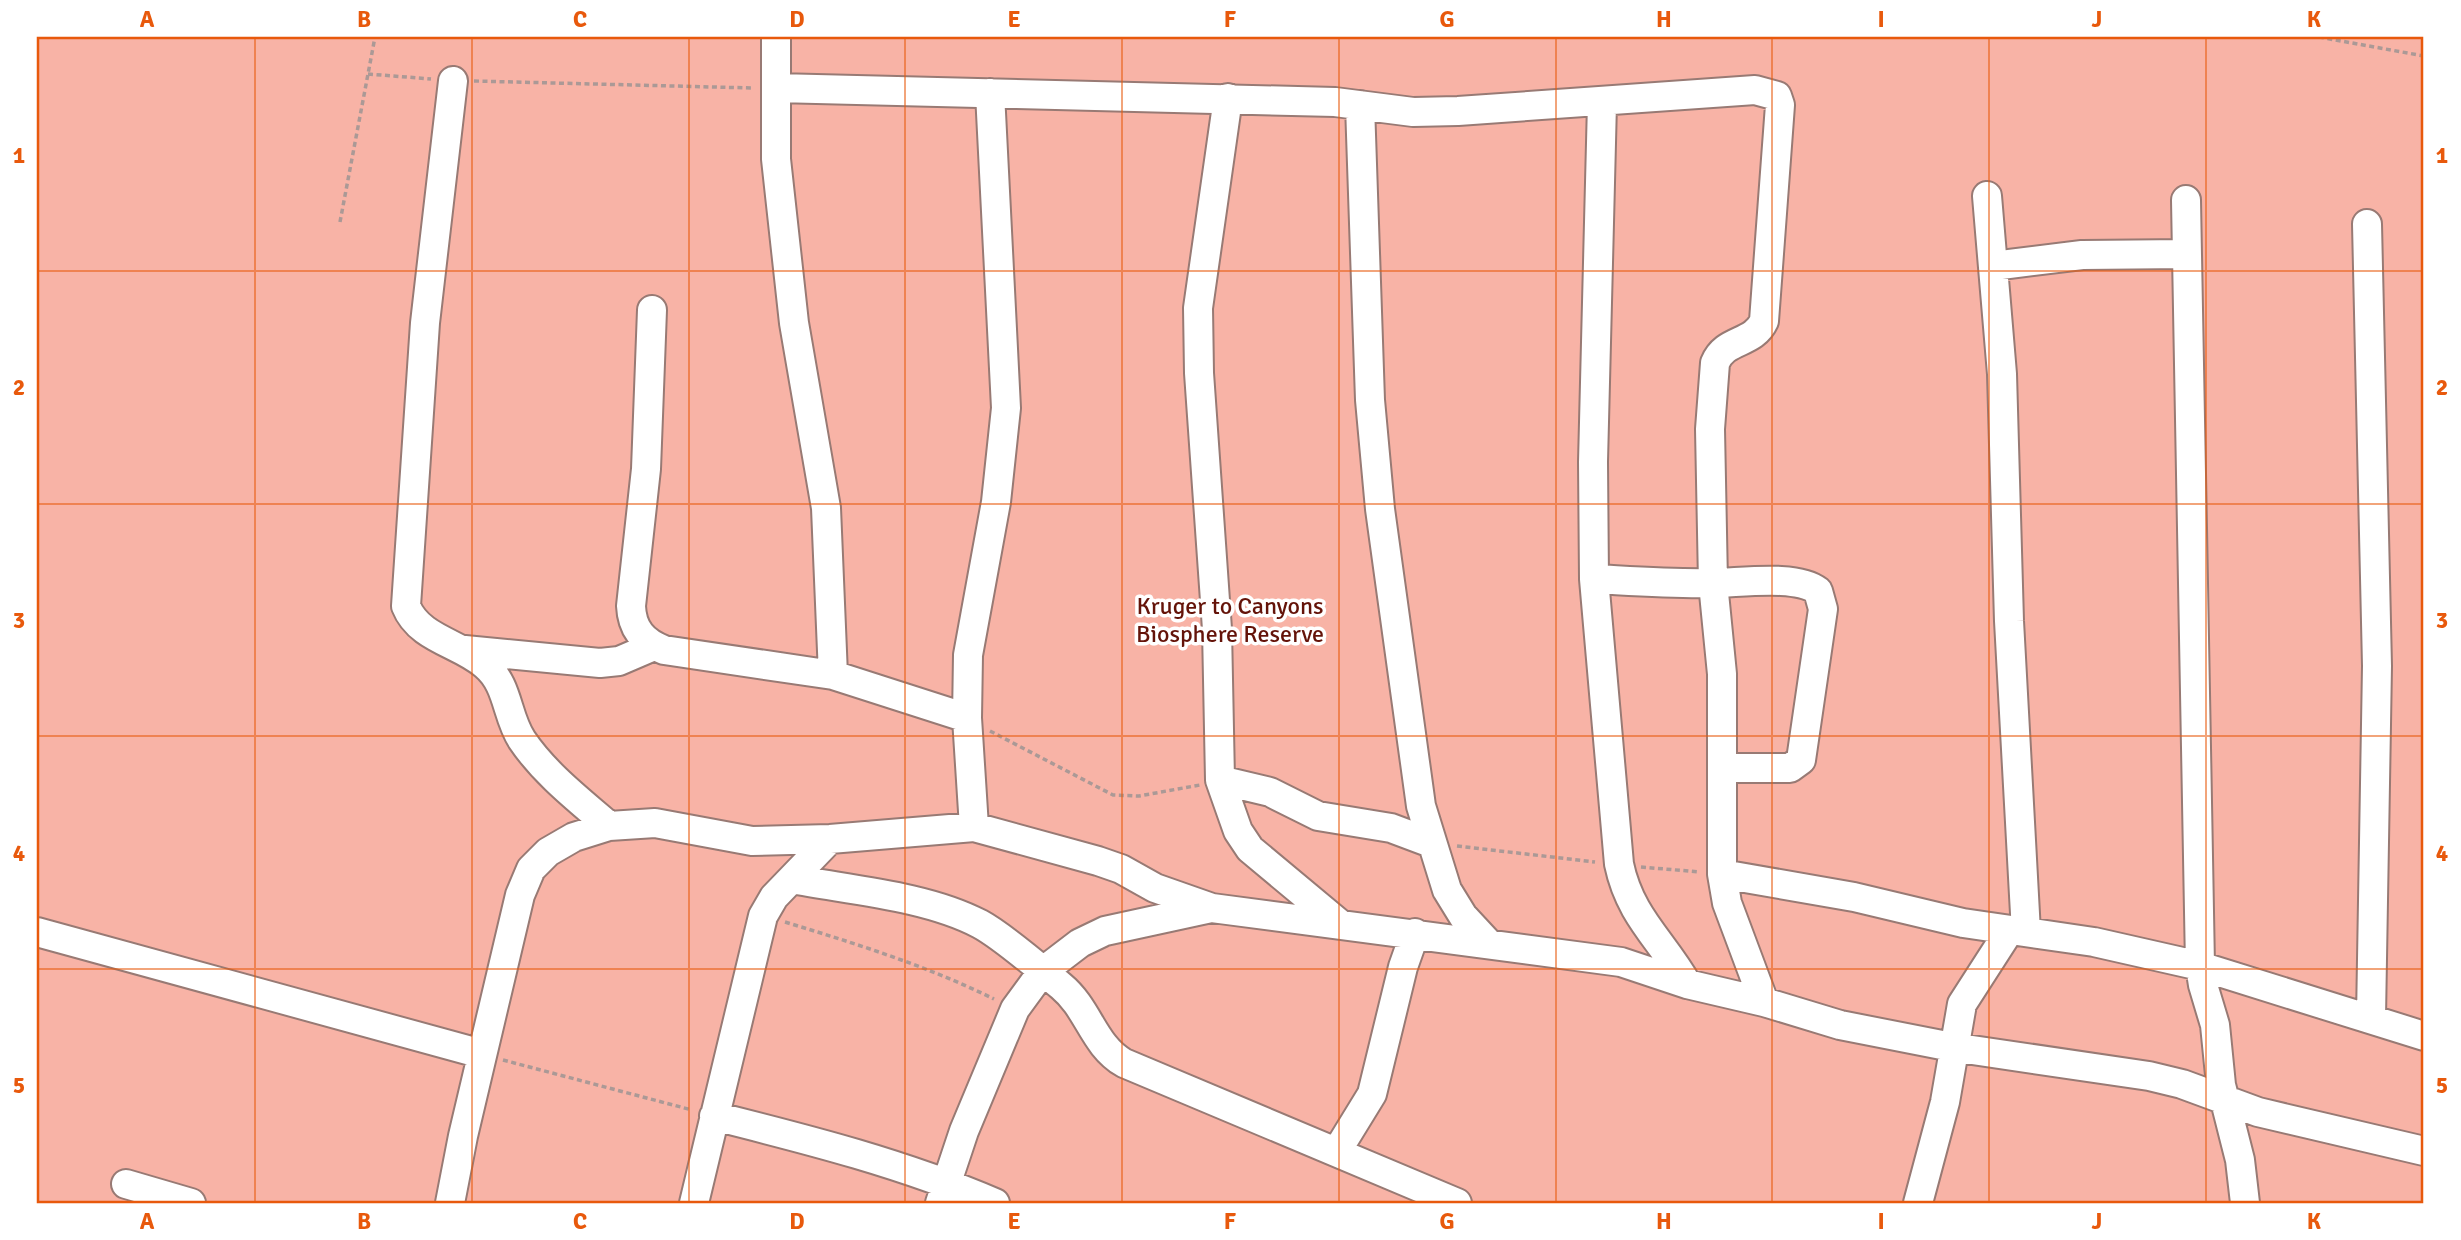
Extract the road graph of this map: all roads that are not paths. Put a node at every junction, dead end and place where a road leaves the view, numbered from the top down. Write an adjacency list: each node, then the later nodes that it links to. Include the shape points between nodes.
1 (776, 37): 3 (street)
2 (453, 81): 17 (street, via 425,323 404,591 417,625)
3 (776, 88): 4 (street); 18 (street, via 776,159 785,253 827,508)
4 (990, 93): 5 (street); 19 (street, via 1006,408 1004,453 968,655)
5 (1228, 98): 7 (street); 21 (street, via 1198,308 1217,629)
6 (1602, 103): 7 (street, via 1413,112); 14 (street); 15 (street, via 1755,90 1773,92 1780,105 1764,321 1750,338 1723,348 1715,363 1710,429)
7 (1360, 105): 25 (street, via 1370,400 1380,509 1420,795)
8 (1987, 196): 12 (street)
9 (2186, 200): 11 (street)
10 (2367, 224): 38 (street, via 2377,666)
11 (2186, 254): 12 (street, via 2082,256); 34 (street)
12 (1993, 266): 30 (street, via 2002,374)
13 (652, 310): 16 (street, via 646,469 631,606 635,628)
14 (1594, 579): 15 (street); 36 (street, via 1625,891)
15 (1713, 583): 20 (street, via 1722,674); 20 (street, via 1765,581 1814,587 1822,596 1823,608 1801,760 1790,768)
16 (654, 646): 17 (street, via 619,661 600,663); 18 (street)
17 (465, 650): 22 (street, via 500,680 513,721 547,771)
18 (832, 675): 19 (street)
19 (967, 718): 23 (street)
20 (1722, 768): 26 (street)
21 (1220, 780): 25 (street, via 1270,792 1318,816 1391,828); 29 (street, via 1238,831 1250,849)
22 (609, 826): 24 (street, via 655,823 752,841); 41 (street, via 574,837 531,869 520,895)
23 (974, 827): 24 (street); 28 (street, via 1098,861)
24 (830, 839): 27 (street)
25 (1431, 843): 33 (street, via 1447,890)
26 (1721, 874): 30 (street); 37 (street, via 1727,903)
27 (792, 879): 35 (street, via 967,918); 43 (street, via 762,916)
28 (1212, 908): 29 (street); 35 (street, via 1105,931 1080,943)
29 (1340, 924): 32 (street)
30 (2017, 931): 34 (street, via 2094,942); 40 (street, via 1962,1004)
31 (37, 932): 41 (street)
32 (1415, 933): 33 (street); 44 (street, via 1372,1094)
33 (1489, 944): 36 (street, via 1621,962)
34 (2200, 966): 38 (street); 42 (street, via 2216,1025)
35 (1042, 972): 44 (street, via 1075,998 1110,1055); 47 (street, via 1015,1009 964,1131)
36 (1687, 984): 37 (street)
37 (1764, 1002): 40 (street, via 1840,1025)
38 (2371, 1018): 39 (street)
39 (2424, 1036)
40 (1952, 1047): 42 (street, via 2149,1076); 53 (street, via 1942,1113)
41 (482, 1054): 49 (street)
42 (2224, 1101): 45 (street, via 2325,1130); 54 (street, via 2241,1160)
43 (714, 1116): 47 (street, via 844,1148); 50 (street)
44 (1337, 1151): 52 (street)
45 (2424, 1151)
46 (126, 1184): 48 (street)
47 (944, 1193): 51 (street)
48 (191, 1203)
49 (450, 1203)
50 (694, 1203)
51 (995, 1203)
52 (1457, 1203)
53 (1918, 1203)
54 (2245, 1203)

